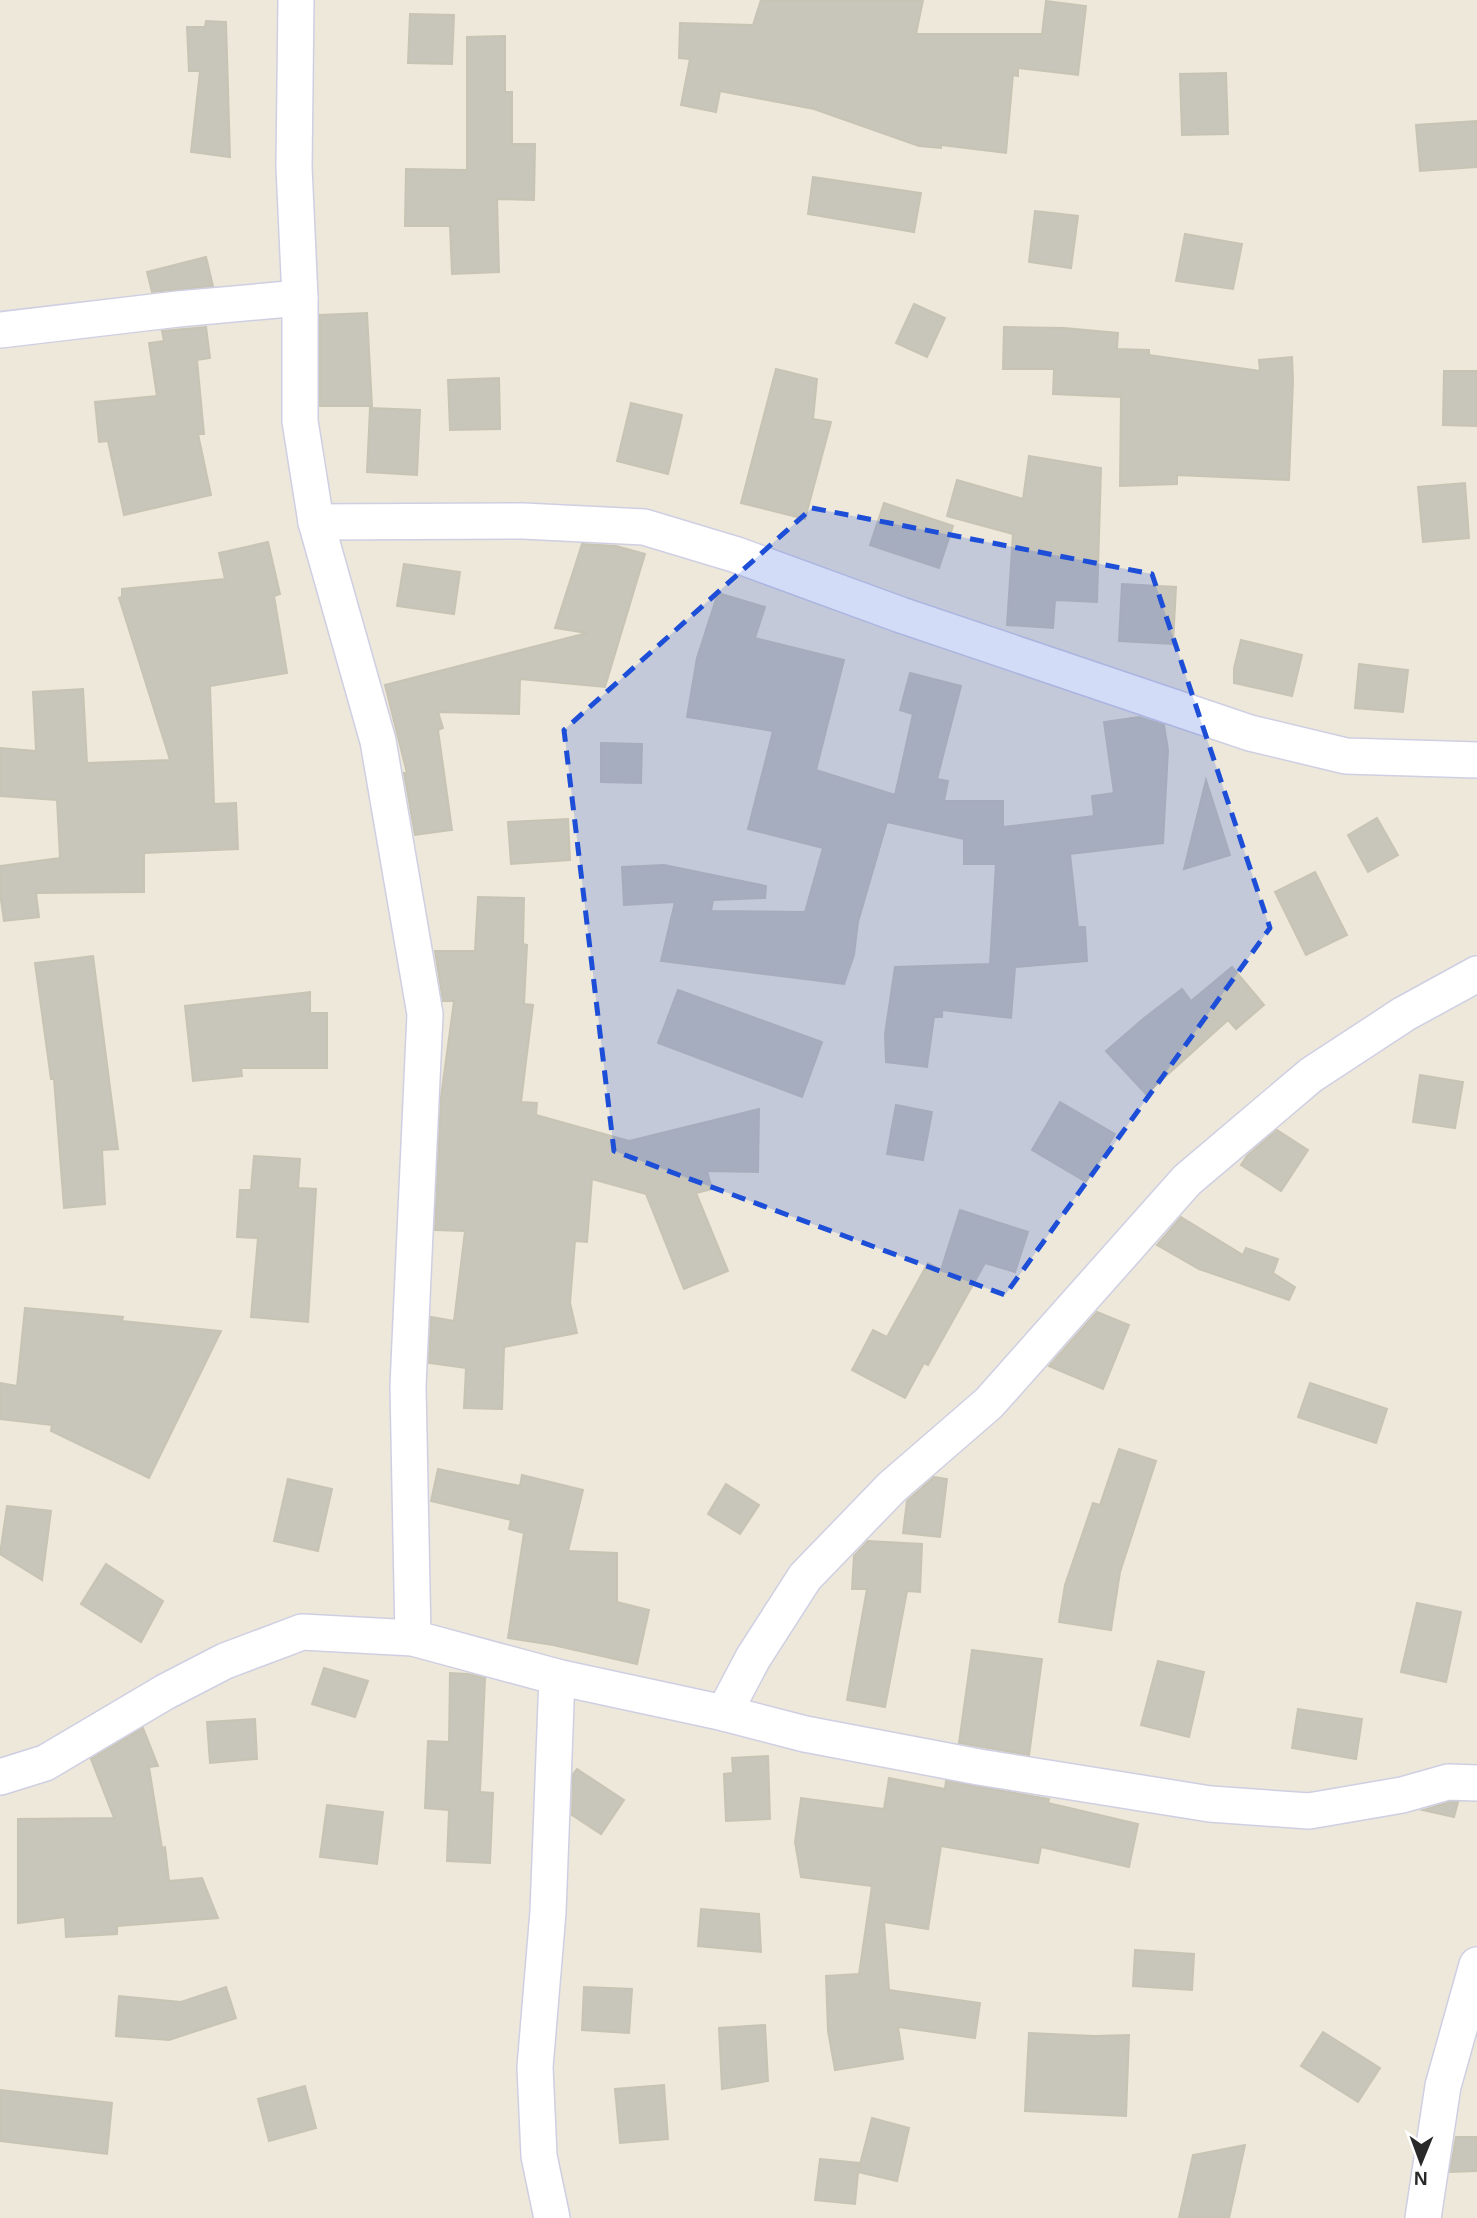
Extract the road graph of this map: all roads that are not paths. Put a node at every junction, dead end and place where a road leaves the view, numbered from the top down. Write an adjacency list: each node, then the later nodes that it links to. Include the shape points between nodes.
1 (296, 0): 2 (street, via 293,167)
2 (300, 298): 3 (street); 4 (street, via 300,421)
3 (0, 330)
4 (316, 522): 5 (street, via 523,521 644,527 1250,733 1346,756); 7 (street, via 379,741 425,1014 408,1386)
5 (1477, 760)
6 (1477, 974): 9 (street, via 1404,1014 1311,1075 1187,1180 989,1403 892,1487 805,1577)
7 (413, 1638): 8 (street); 10 (street, via 302,1632 225,1661 46,1763)
8 (558, 1677): 9 (street); 13 (street, via 548,1912 535,2067 539,2156)
9 (724, 1713): 11 (street, via 818,1737 1210,1804 1309,1811 1448,1782)
10 (0, 1777)
11 (1477, 1783)
12 (1477, 1965): 14 (street, via 1443,2086)
13 (552, 2218)
14 (1423, 2218)

